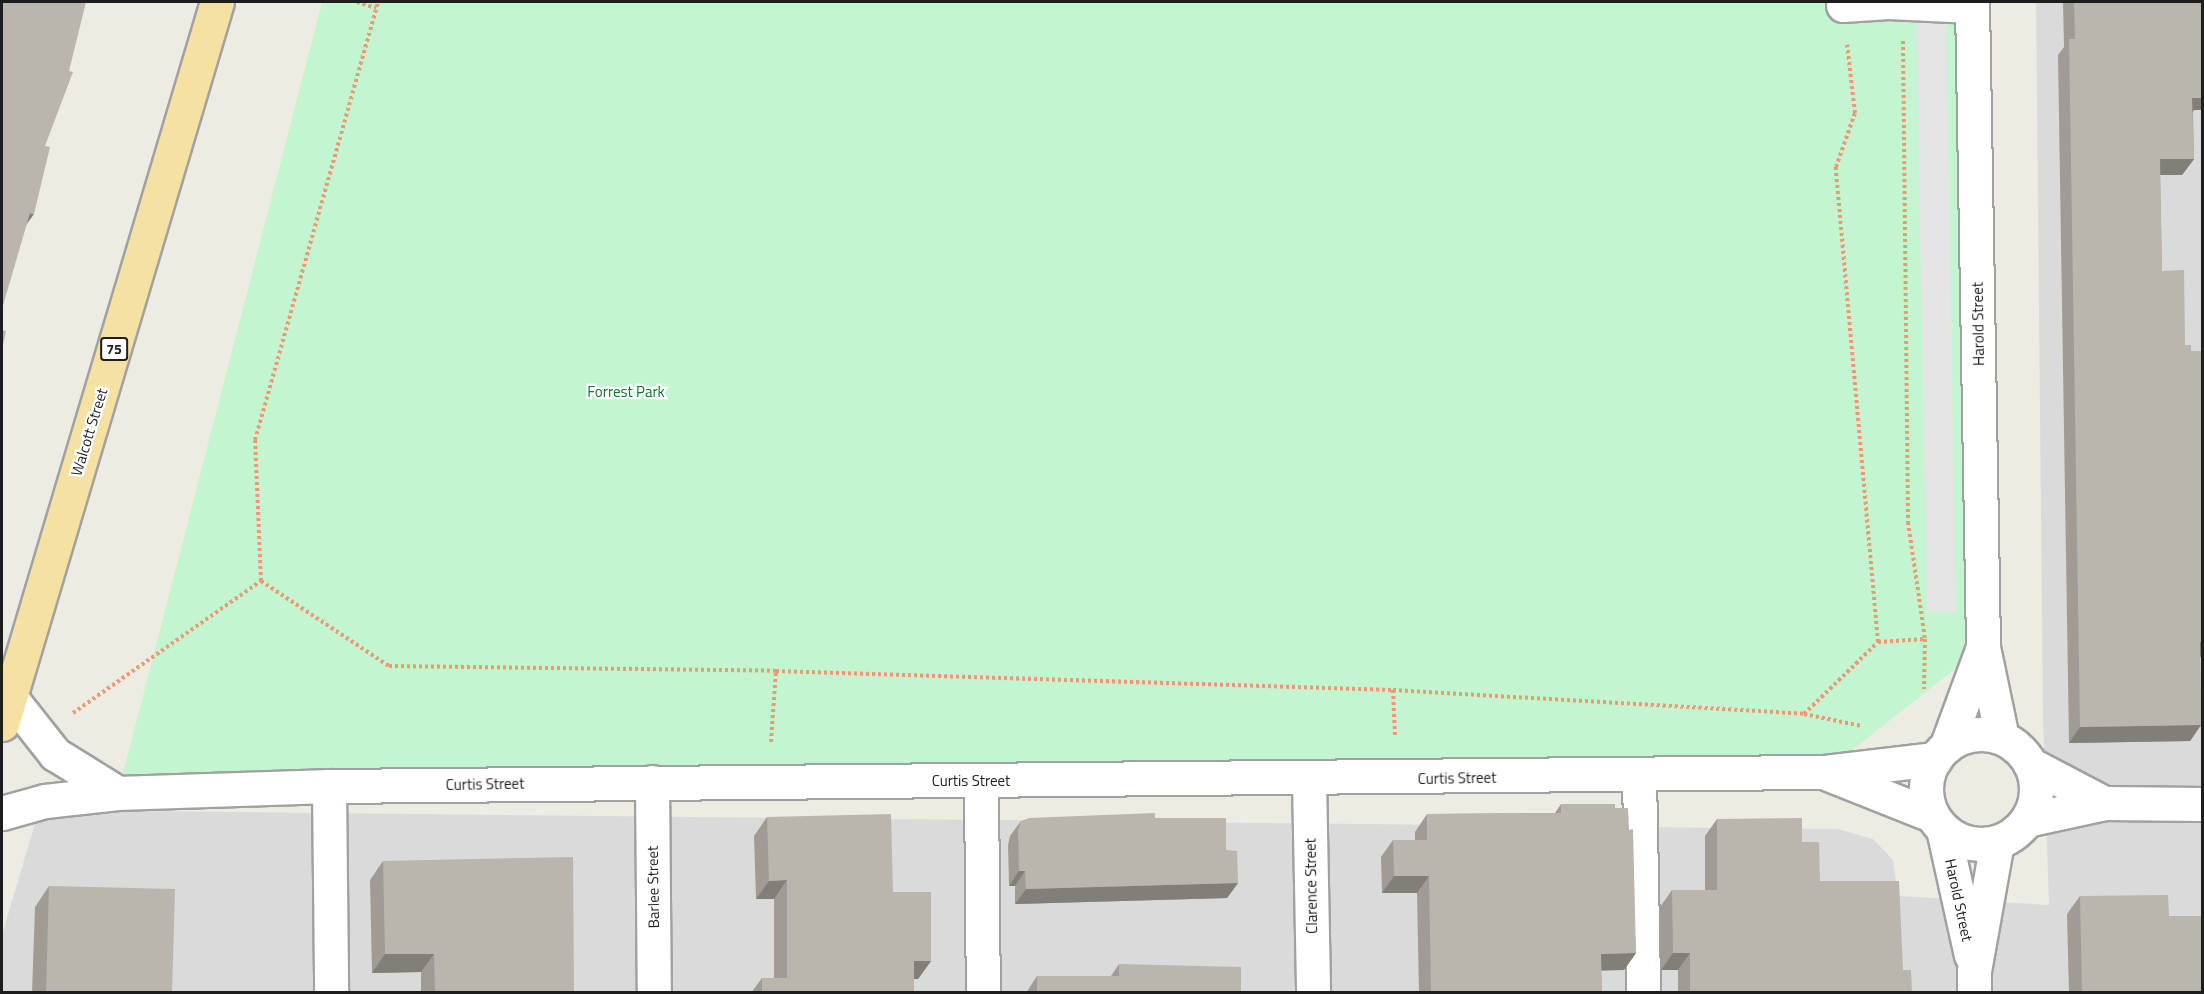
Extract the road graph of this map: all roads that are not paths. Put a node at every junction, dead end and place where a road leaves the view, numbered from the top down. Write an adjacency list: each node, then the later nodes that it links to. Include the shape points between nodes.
1 (217, 2): 5 (main road, Walcott Street / 75)
2 (1972, 4): 3 (street); 4 (street, Harold Street)
3 (1843, 5)
4 (1983, 646): 6 (street, Harold Street); 7 (street, Harold Street)
5 (6, 710): 15 (street, via 55,754)
6 (2002, 738): 7 (street, via 1974,734); 8 (street, via 2019,749)
7 (1941, 752): 9 (street, Curtis Street); 20 (street, via 1926,786)
8 (2030, 764): 16 (street); 19 (street, via 2036,793)
9 (1824, 772): 10 (street, Curtis Street); 20 (street, Curtis Street)
10 (1639, 775): 11 (street, Curtis Street); 27 (street)
11 (1309, 779): 12 (street, Curtis Street); 26 (street, Clarence Street)
12 (981, 781): 13 (street, Curtis Street); 25 (street)
13 (652, 782): 14 (street, Curtis Street); 24 (street, Barlee Street)
14 (329, 786): 15 (street, Curtis Street); 23 (street)
15 (118, 793): 18 (street, Curtis Street, via 45,801)
16 (2104, 803): 17 (street); 19 (street)
17 (2202, 804)
18 (2, 813)
19 (2027, 820): 21 (street, via 2014,834)
20 (1937, 822): 21 (street, via 1968,843); 22 (street, Harold Street)
21 (1997, 842): 22 (street, Harold Street)
22 (1974, 982)
23 (331, 993)
24 (654, 993)
25 (984, 993)
26 (1313, 993)
27 (1643, 993)

